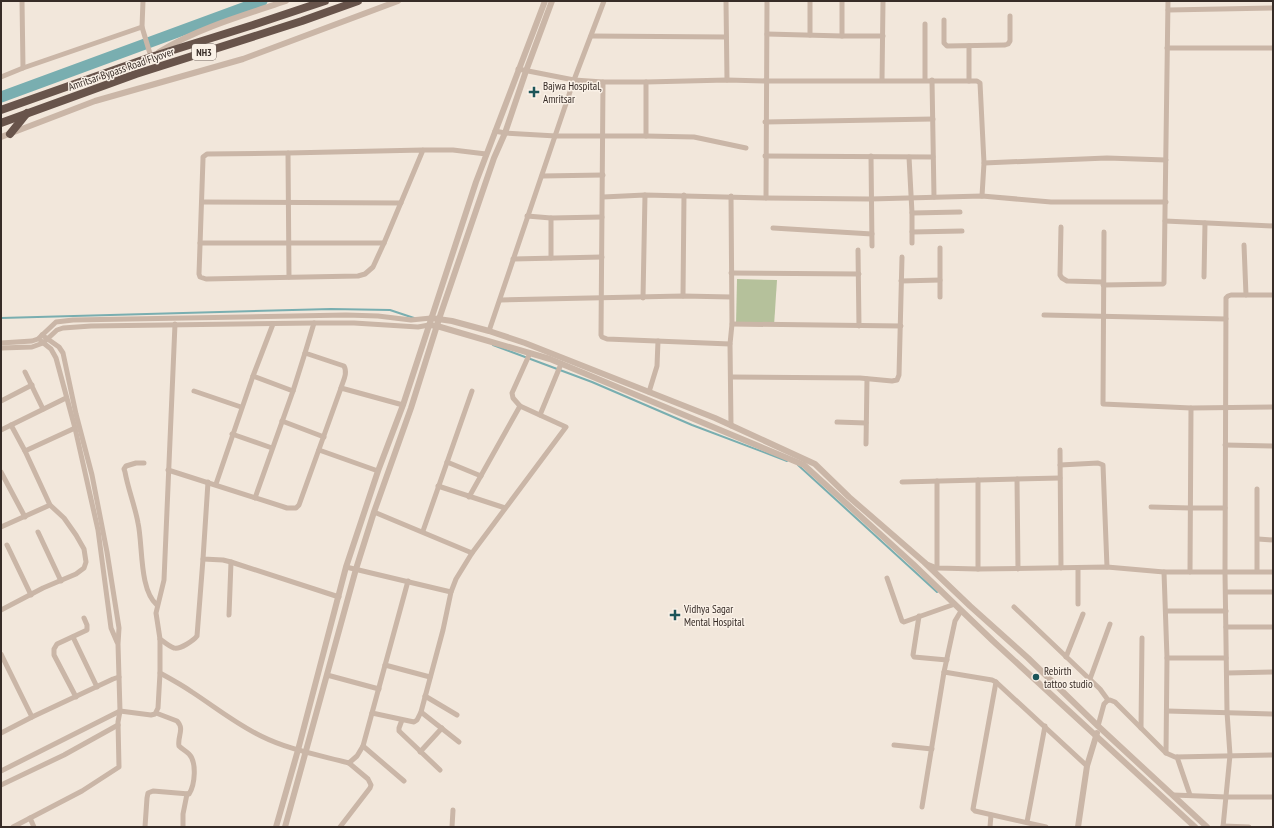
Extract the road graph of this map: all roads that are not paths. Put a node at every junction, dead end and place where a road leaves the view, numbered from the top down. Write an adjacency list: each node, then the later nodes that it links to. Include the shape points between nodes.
1 (22, 1): 32 (street)
2 (143, 1): 21 (street)
3 (286, 1): 31 (street, via 197,33)
4 (325, 1): 31 (highway, Amritsar Bypass Road Flyover / NH3)
5 (358, 1): 46 (highway, Amritsar Bypass Road Flyover / NH3)
6 (398, 1): 51 (street, via 242,59 95,101)
7 (545, 1): 33 (street)
8 (552, 1): 34 (street)
9 (604, 1): 24 (street)
10 (726, 1): 27 (street)
11 (767, 1): 22 (street)
12 (810, 1): 23 (street)
13 (842, 1): 25 (street)
14 (883, 1): 26 (street)
15 (1168, 1): 17 (street)
16 (1273, 8): 17 (street)
17 (1168, 10): 29 (street)
18 (1010, 16): 28 (street, via 1008,44)
19 (944, 20): 28 (street, via 946,46)
20 (924, 24): 39 (street)
21 (142, 27): 31 (street); 32 (street)
22 (767, 34): 23 (street); 41 (street)
23 (810, 35): 25 (street)
24 (591, 36): 27 (street); 36 (street)
25 (842, 36): 26 (street)
26 (883, 36): 38 (street)
27 (726, 37): 37 (street)
28 (969, 46): 42 (street)
29 (1168, 48): 30 (street); 65 (street)
30 (1273, 48)
31 (151, 57): 45 (highway, NH3)
32 (23, 68): 35 (street)
33 (518, 69): 34 (street); 50 (street)
34 (526, 71): 36 (street); 52 (street)
35 (1, 77)
36 (574, 80): 43 (street); 53 (street)
37 (727, 80): 41 (street); 44 (street)
38 (882, 80): 39 (street); 41 (street)
39 (924, 80): 40 (street)
40 (932, 80): 42 (street); 47 (street)
41 (767, 81): 48 (street)
42 (969, 81): 66 (street, via 980,83)
43 (603, 82): 44 (street); 54 (street)
44 (646, 82): 55 (street)
45 (1, 110)
46 (28, 113): 49 (highway, NH3); 51 (highway)
47 (933, 119): 48 (street); 64 (street)
48 (765, 122): 61 (street)
49 (1, 123)
50 (495, 131): 52 (street); 60 (street)
51 (10, 134): 56 (street)
52 (505, 134): 53 (street); 126 (street, via 494,158)
53 (556, 136): 54 (street); 68 (street)
54 (602, 136): 55 (street); 67 (street)
55 (646, 136): 57 (street, via 694,137)
56 (1, 137)
57 (746, 148)
58 (423, 150): 59 (street); 60 (street); 81 (street)
59 (288, 153): 78 (street, via 207,154 203,157); 80 (street)
60 (486, 154): 125 (street)
61 (765, 156): 62 (street); 75 (street)
62 (871, 156): 63 (street); 77 (street)
63 (909, 157): 64 (street); 76 (street)
64 (933, 157): 73 (street)
65 (1166, 160): 66 (street, via 1108,158); 79 (street)
66 (984, 163): 72 (street)
67 (603, 175): 68 (street); 74 (street)
68 (542, 176): 84 (street)
69 (644, 195): 70 (street); 74 (street); 121 (street)
70 (684, 195): 71 (street); 117 (street)
71 (731, 196): 75 (street); 108 (street)
72 (982, 196): 73 (street); 79 (street, via 1051,202)
73 (934, 197): 76 (street)
74 (603, 198): 85 (street)
75 (766, 198): 77 (street)
76 (911, 198): 77 (street); 83 (street)
77 (870, 199): 95 (street)
78 (202, 202): 80 (street); 96 (street)
79 (1166, 202): 87 (street)
80 (289, 203): 81 (street); 99 (street)
81 (402, 203): 97 (street)
82 (960, 212): 83 (street)
83 (912, 213): 93 (street)
84 (527, 216): 86 (street); 107 (street)
85 (602, 216): 86 (street); 104 (street)
86 (551, 218): 106 (street)
87 (1165, 221): 88 (street); 114 (street, via 1163,283)
88 (1205, 223): 89 (street); 111 (street)
89 (1273, 226)
90 (1061, 227): 114 (street, via 1062,278 1067,281)
91 (773, 228): 95 (street)
92 (962, 230): 93 (street)
93 (912, 232): 98 (street)
94 (1104, 232): 114 (street)
95 (872, 234): 101 (street)
96 (200, 243): 99 (street); 110 (street, via 200,277)
97 (384, 243): 99 (street); 110 (street, via 373,267 365,274)
98 (912, 243)
99 (290, 244): 110 (street)
100 (1244, 245): 115 (street)
101 (872, 246)
102 (940, 248): 112 (street)
103 (858, 250): 109 (street)
104 (602, 257): 106 (street); 120 (street)
105 (902, 257): 113 (street)
106 (551, 258): 107 (street)
107 (513, 259): 122 (street)
108 (731, 273): 109 (street); 118 (street)
109 (859, 274): 134 (street)
110 (289, 277)
111 (1204, 277)
112 (940, 280): 113 (street); 119 (street)
113 (901, 281): 135 (street)
114 (1103, 283): 124 (street)
115 (1246, 295): 116 (street); 127 (street, via 1227,297)
116 (1273, 295)
117 (683, 296): 118 (street); 121 (street)
118 (731, 297): 131 (street)
119 (940, 297)
120 (601, 298): 121 (street); 122 (street); 140 (street, via 601,335 604,339)
121 (643, 298)
122 (500, 300): 136 (street)
123 (1044, 315): 124 (street)
124 (1103, 316): 127 (street); 164 (street, via 1103,404)
125 (431, 318): 126 (street); 132 (street); 137 (street, via 411,320 346,315 73,320 56,322)
126 (439, 319): 133 (street); 136 (street)
127 (1226, 319): 165 (street)
128 (314, 323): 130 (street); 132 (street); 145 (street)
129 (175, 324): 130 (street); 139 (street, via 70,327 58,330); 187 (street)
130 (273, 324): 149 (street)
131 (732, 324): 134 (street); 143 (street)
132 (429, 326): 133 (street); 160 (street)
133 (437, 326): 146 (street); 207 (street)
134 (859, 326): 135 (street)
135 (901, 326): 151 (street, via 899,378 892,381)
136 (489, 331): 157 (street)
137 (42, 335): 138 (street); 139 (street)
138 (38, 339): 141 (street); 142 (street)
139 (48, 339): 142 (street); 258 (street, via 63,353 92,475 107,552)
140 (658, 341): 143 (street); 157 (street, via 657,366)
141 (1, 343)
142 (43, 343): 144 (street, via 32,347); 158 (street, via 51,349 56,358)
143 (730, 344): 150 (street)
144 (1, 348)
145 (305, 353): 153 (street, via 344,366 346,369); 155 (street)
146 (530, 353): 147 (street); 161 (street, via 512,394)
147 (561, 364): 167 (street); 240 (street, via 804,465)
148 (25, 372): 152 (street)
149 (253, 376): 155 (street); 162 (street)
150 (731, 377): 151 (street); 172 (street)
151 (867, 379): 170 (street)
152 (32, 385): 159 (street); 166 (street)
153 (341, 388): 160 (street); 176 (street)
154 (194, 391): 162 (street)
155 (293, 391): 168 (street)
156 (472, 391): 184 (street)
157 (650, 392): 172 (street)
158 (66, 398): 166 (street); 173 (street)
159 (1, 401)
160 (403, 405): 188 (street)
161 (520, 406): 167 (street); 190 (street)
162 (241, 407): 175 (street)
163 (1273, 407): 165 (street)
164 (1191, 408): 165 (street); 205 (street)
165 (1226, 408): 178 (street)
166 (44, 409): 171 (street)
167 (540, 415): 204 (street, via 566,426)
168 (282, 421): 176 (street); 180 (street)
169 (837, 422): 170 (street)
170 (866, 423): 177 (street)
171 (11, 425): 174 (street); 183 (street)
172 (730, 426): 218 (street, via 815,464 848,497)
173 (75, 428): 183 (street); 258 (street, via 98,530 111,628)
174 (1, 430)
175 (232, 434): 180 (street); 197 (street)
176 (324, 437): 181 (street)
177 (866, 444)
178 (1225, 445): 179 (street); 206 (street)
179 (1273, 446)
180 (272, 448): 201 (street)
181 (319, 450): 188 (street); 201 (street, via 298,507 287,508)
182 (1060, 450): 186 (street)
183 (25, 451): 202 (street)
184 (447, 462): 190 (street); 198 (street)
185 (144, 463): 242 (street, via 126,466 124,469 140,530 146,583)
186 (1060, 465): 191 (street); 220 (street, via 1103,465)
187 (168, 470): 195 (street); 242 (street, via 164,580)
188 (378, 471): 219 (street)
189 (1, 472): 208 (street)
190 (481, 476): 200 (street)
191 (1060, 478): 192 (street); 222 (street)
192 (1017, 479): 193 (street); 226 (street)
193 (978, 480): 194 (street); 225 (street)
194 (937, 481): 196 (street); 221 (street)
195 (208, 482): 197 (street); 216 (street)
196 (902, 482)
197 (216, 484): 201 (street)
198 (438, 486): 200 (street); 210 (street)
199 (1257, 489): 212 (street)
200 (469, 497): 204 (street)
201 (255, 498)
202 (50, 505): 208 (street); 233 (street, via 70,526 86,557 81,571)
203 (1151, 507): 205 (street)
204 (505, 508): 215 (street)
205 (1190, 508): 206 (street); 229 (street)
206 (1225, 508): 230 (street)
207 (374, 512): 210 (street); 224 (street)
208 (25, 517): 209 (street)
209 (1, 527)
210 (423, 531): 215 (street)
211 (38, 532): 233 (street)
212 (1258, 539): 213 (street); 227 (street)
213 (1273, 540)
214 (7, 545): 238 (street)
215 (472, 553): 235 (street)
216 (203, 559): 217 (street); 257 (street, via 197,636 177,649)
217 (231, 562): 239 (street); 249 (street)
218 (924, 562): 221 (street); 291 (street)
219 (346, 567): 224 (street); 239 (street)
220 (1107, 567): 223 (street); 228 (street)
221 (937, 568): 225 (street)
222 (1061, 568): 223 (street); 226 (street)
223 (1078, 568): 241 (street)
224 (356, 569): 234 (street); 269 (street)
225 (978, 569): 226 (street)
226 (1018, 569)
227 (1257, 571): 230 (street); 231 (street)
228 (1164, 572): 229 (street); 246 (street)
229 (1190, 572): 230 (street)
230 (1225, 572): 236 (street)
231 (1273, 572)
232 (887, 578): 250 (street, via 902,621)
233 (61, 581): 238 (street)
234 (408, 581): 235 (street); 264 (street)
235 (451, 592): 271 (street)
236 (1226, 592): 237 (street); 247 (street)
237 (1273, 592)
238 (31, 595): 244 (street)
239 (339, 597): 300 (street)
240 (955, 604): 245 (street); 250 (street)
241 (1078, 604)
242 (157, 605): 257 (street, via 156,617)
243 (1014, 607): 260 (street)
244 (1, 610)
245 (961, 611): 263 (street, via 956,619); 295 (street)
246 (1166, 611): 247 (street); 261 (street)
247 (1226, 611): 253 (street)
248 (1083, 614): 260 (street)
249 (230, 615)
250 (919, 616): 263 (street, via 913,656)
251 (84, 618): 255 (street, via 87,630)
252 (1110, 624): 272 (street)
253 (1226, 627): 254 (street); 262 (street)
254 (1273, 627)
255 (73, 637): 274 (street); 277 (street, via 57,644 54,653)
256 (1142, 638): 293 (street)
257 (160, 639): 267 (street)
258 (118, 644): 270 (street)
259 (1, 654): 287 (street)
260 (1066, 657): 272 (street)
261 (1167, 658): 262 (street); 280 (street)
262 (1226, 658): 268 (street)
263 (947, 660): 265 (street)
264 (385, 665): 271 (street); 275 (street)
265 (944, 672): 273 (street); 299 (street)
266 (1273, 672): 268 (street)
267 (160, 673): 283 (street); 300 (street, via 192,691 231,720 278,744)
268 (1227, 673): 282 (street)
269 (327, 675): 275 (street); 301 (street)
270 (119, 677): 274 (street); 279 (street)
271 (430, 677): 276 (street)
272 (1090, 679): 278 (street)
273 (996, 682): 290 (street); 320 (street, via 973,809)
274 (97, 687): 277 (street)
275 (379, 689): 284 (street)
276 (425, 696): 281 (street); 286 (street)
277 (76, 697): 287 (street)
278 (1108, 700): 291 (street, via 1104,704); 293 (street, via 1115,702)
279 (120, 711): 283 (street, via 152,715); 289 (street); 310 (street)
280 (1167, 711): 282 (street); 303 (street)
281 (421, 712): 288 (street, via 415,722); 292 (street)
282 (1227, 712): 285 (street); 304 (street)
283 (156, 713): 313 (street, via 178,721 181,726 179,746 189,753 194,765 191,790)
284 (372, 713): 288 (street); 298 (street)
285 (1273, 714)
286 (457, 715)
287 (32, 717): 294 (street)
288 (402, 720): 302 (street, via 399,731)
289 (118, 725): 312 (street, via 64,755); 321 (street, via 119,767 82,791)
290 (1045, 726): 308 (street); 322 (street)
291 (1098, 726): 295 (street); 314 (street)
292 (442, 728): 296 (street); 302 (street)
293 (1141, 728): 303 (street)
294 (1, 733)
295 (1097, 736): 308 (street); 334 (street)
296 (459, 742)
297 (894, 745): 299 (street)
298 (362, 746): 307 (street, via 357,756); 311 (street)
299 (932, 749): 318 (street)
300 (298, 750): 301 (street); 327 (street)
301 (306, 752): 307 (street); 328 (street)
302 (420, 752): 309 (street)
303 (1166, 752): 306 (street)
304 (1230, 755): 305 (street); 306 (street); 316 (street)
305 (1273, 755)
306 (1177, 757): 315 (street)
307 (349, 762): 329 (street, via 371,785)
308 (1087, 766): 333 (street)
309 (440, 770)
310 (1, 771)
311 (404, 781)
312 (1, 785)
313 (187, 794): 325 (street, via 154,791 148,793); 326 (street)
314 (1172, 795): 315 (street); 335 (street)
315 (1190, 795): 316 (street)
316 (1226, 797): 317 (street); 336 (street)
317 (1273, 797)
318 (922, 806)
319 (454, 810): 330 (street)
320 (991, 815): 322 (street); 331 (street)
321 (30, 818): 323 (street); 324 (street)
322 (1027, 822): 332 (street)
323 (12, 827)
324 (34, 827)
325 (145, 827)
326 (183, 827)
327 (276, 827)
328 (285, 827)
329 (340, 827)
330 (452, 827)
331 (990, 827)
332 (1046, 827)
333 (1078, 827)
334 (1195, 827)
335 (1207, 827)
336 (1223, 827): 337 (street)
337 (1249, 827)

